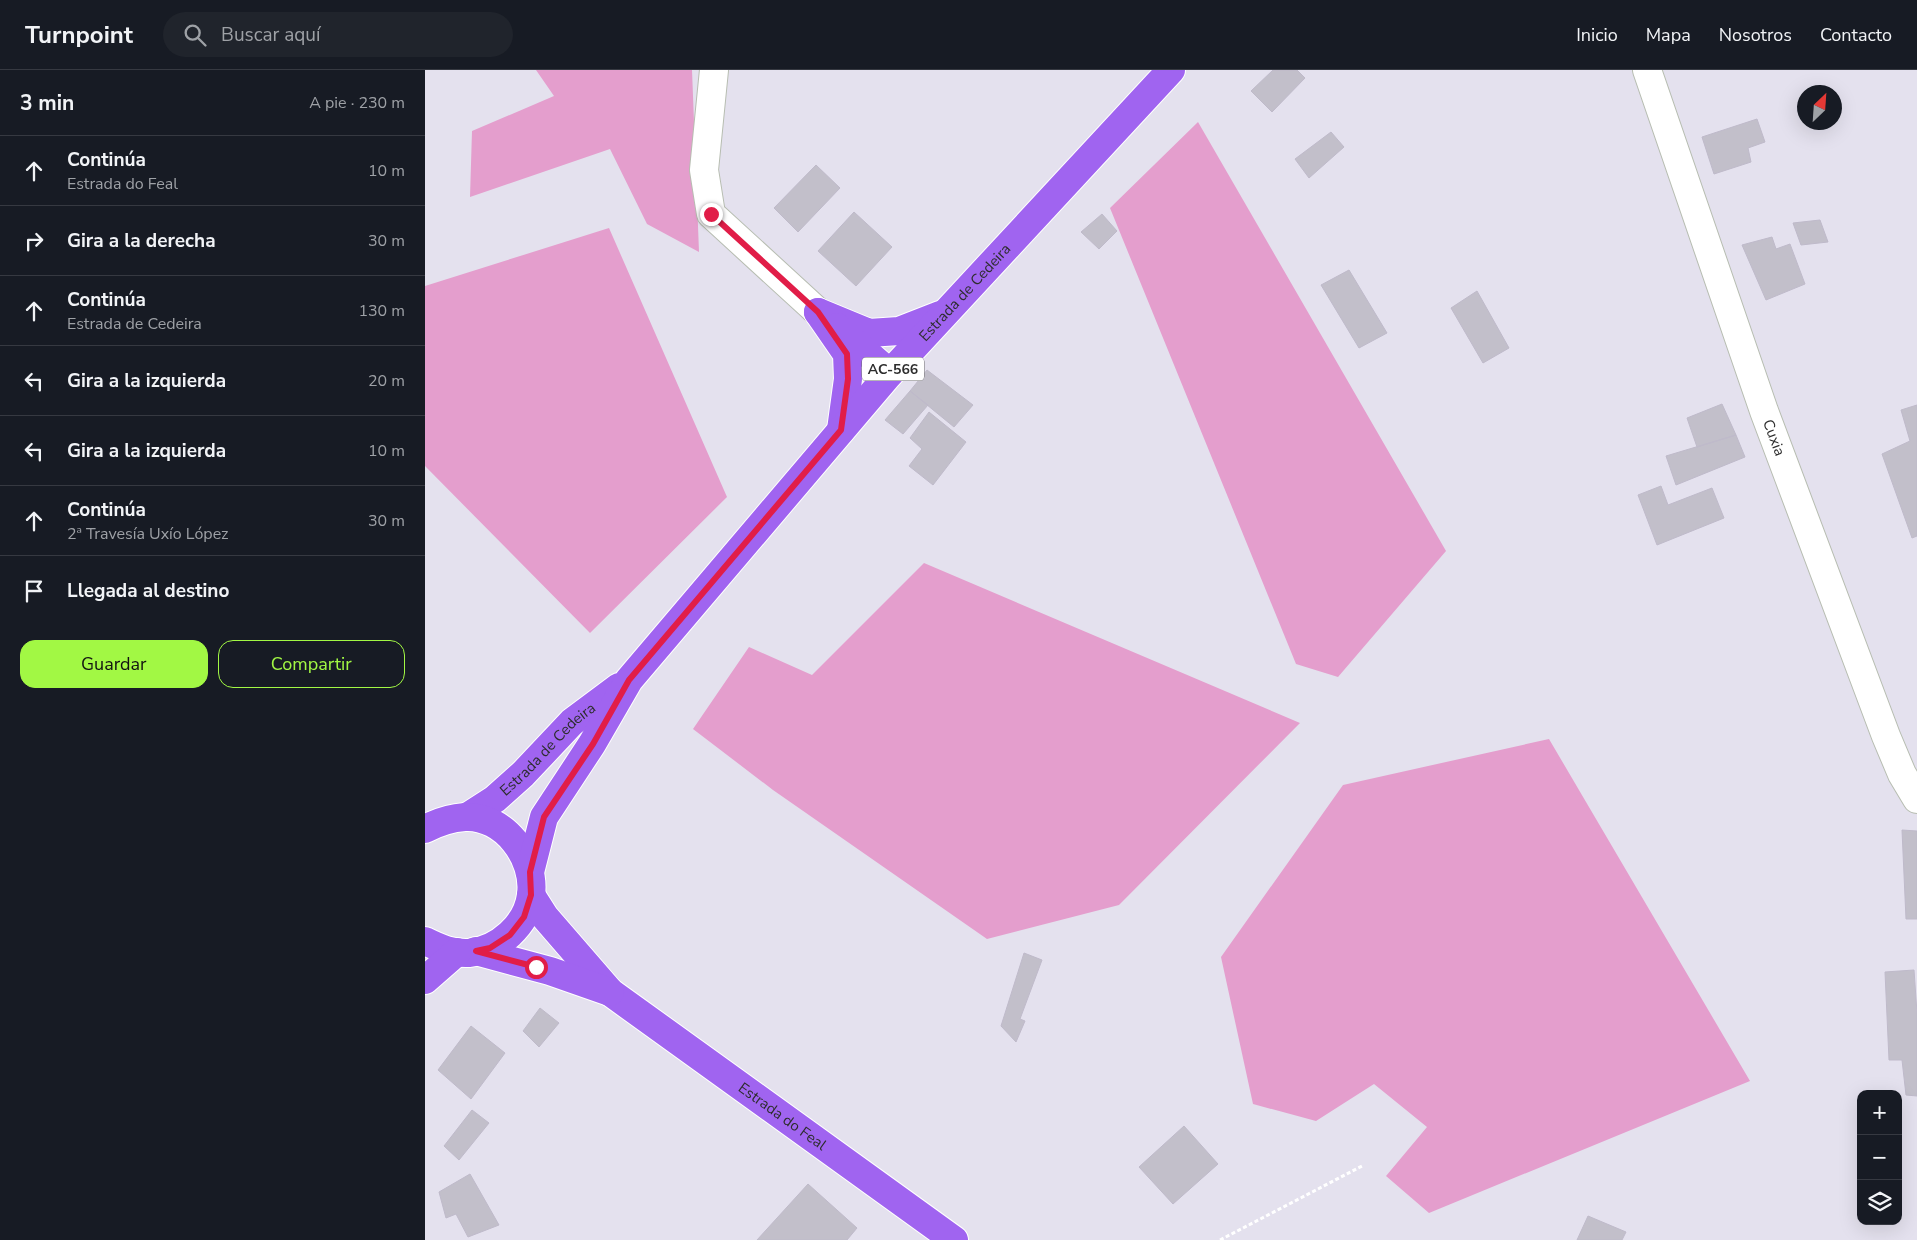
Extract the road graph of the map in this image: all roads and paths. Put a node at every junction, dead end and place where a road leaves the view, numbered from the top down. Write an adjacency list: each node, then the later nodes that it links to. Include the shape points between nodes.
1 (714, 70): 4 (street, via 703,170 711,214)
2 (1171, 70): 5 (main road, Estrada de Cedeira / AC-566)
3 (1647, 70): 9 (street, Cuxia, via 1764,411 1886,736)
4 (818, 312): 5 (main road, via 869,333 899,331); 6 (main road); 7 (main road, via 847,354 848,379)
5 (946, 313): 6 (main road, Estrada de Cedeira / AC-566)
6 (890, 373): 7 (main road, Estrada de Cedeira / AC-566)
7 (841, 430): 8 (main road, Estrada de Cedeira / AC-566)
8 (629, 680): 10 (main road, Estrada de Cedeira / AC-566, via 572,722 495,799); 11 (main road, Estrada de Cedeira / AC-566, via 593,744 544,817)
9 (1917, 799)
10 (441, 820): 11 (main road, Estrada do Feal, via 488,822 507,833 522,850)
11 (531, 883): 13 (main road, Estrada de Cedeira, via 524,917 510,935 490,948); 15 (main road, Estrada do Feal, via 545,917)
12 (425, 941): 13 (main road, Estrada do Feal, via 445,950)
13 (467, 951): 14 (main road); 15 (main road, Estrada do Feal, via 550,971)
14 (425, 980)
15 (610, 992): 17 (main road, Estrada do Feal)
16 (1365, 1165): 18 (path)
17 (954, 1240)
18 (1220, 1240)

